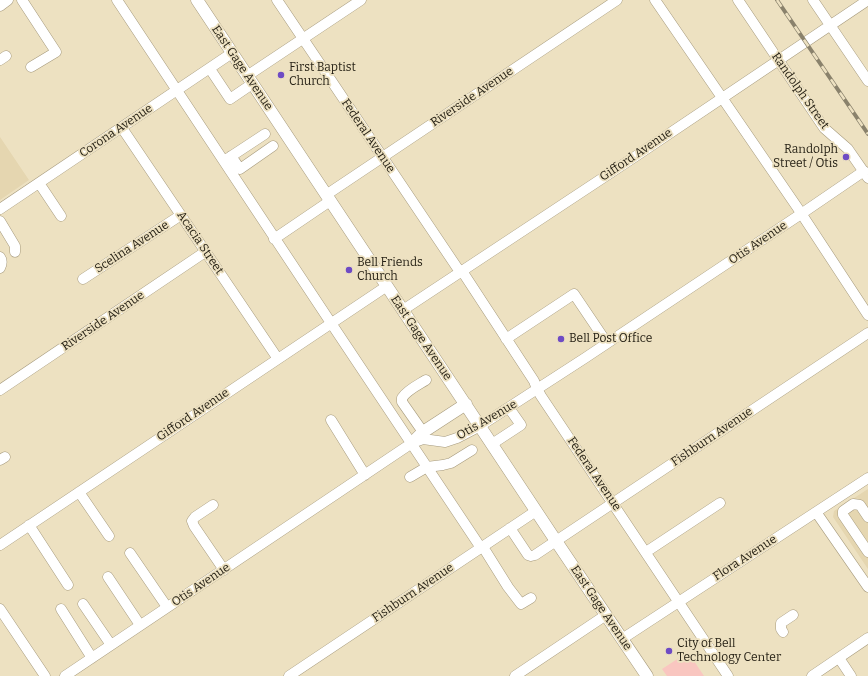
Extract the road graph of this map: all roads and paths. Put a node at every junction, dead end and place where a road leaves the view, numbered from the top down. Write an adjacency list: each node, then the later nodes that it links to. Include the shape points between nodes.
1 (8, 0): 12 (street)
2 (22, 0): 17 (street, via 56,52)
3 (117, 0): 21 (street)
4 (197, 0): 15 (main road, East Gage Avenue)
5 (277, 0): 14 (street, Federal Avenue)
6 (361, 0): 14 (street)
7 (617, 0): 26 (street, Riverside Avenue)
8 (655, 0): 22 (street)
9 (738, 0): 16 (street, Randolph Street)
10 (813, 0): 13 (street)
11 (868, 0): 13 (street, Gifford Avenue)
12 (0, 6)
13 (830, 25): 16 (street, Gifford Avenue); 20 (street)
14 (303, 39): 19 (street); 26 (street, Federal Avenue)
15 (232, 53): 18 (street, Corona Avenue); 19 (main road, East Gage Avenue)
16 (778, 60): 22 (street, Gifford Avenue); 28 (street, Randolph Street, via 824,128 848,148)
17 (31, 67)
18 (210, 69): 19 (street, via 230,99); 21 (street, Corona Avenue)
19 (250, 80): 30 (main road, East Gage Avenue)
20 (868, 81)
21 (176, 91): 23 (street, Corona Avenue); 27 (street)
22 (721, 98): 32 (street); 41 (street, Gifford Avenue)
23 (122, 128): 29 (street, Corona Avenue); 33 (street, Acacia Street)
24 (265, 134): 27 (street)
25 (273, 146): 27 (street, via 240,169)
26 (383, 157): 30 (street, Riverside Avenue); 41 (street, Federal Avenue)
27 (227, 158): 36 (street)
28 (866, 174): 32 (street, Otis Avenue)
29 (39, 183): 31 (street, Corona Avenue); 34 (street)
30 (328, 198): 36 (street, Riverside Avenue); 43 (main road, East Gage Avenue)
31 (0, 209)
32 (801, 214): 45 (street); 49 (street, Otis Avenue)
33 (181, 215): 38 (street, Acacia Street); 42 (street, Scelina Avenue)
34 (61, 216)
35 (0, 221): 37 (street, via 15,246)
36 (274, 238): 46 (street)
37 (15, 252)
38 (205, 252): 50 (street, Acacia Street); 53 (street, Riverside Avenue)
39 (0, 257): 40 (street)
40 (0, 268)
41 (461, 272): 44 (street, Gifford Avenue); 48 (street, Federal Avenue)
42 (83, 279)
43 (387, 286): 44 (main road, East Gage Avenue); 46 (street, Gifford Avenue)
44 (403, 310): 54 (main road, East Gage Avenue)
45 (868, 315)
46 (331, 323): 50 (street, Gifford Avenue); 59 (street)
47 (868, 333): 68 (street, Fishburn Avenue)
48 (506, 339): 49 (street, via 574,294); 52 (street, Federal Avenue)
49 (607, 343): 52 (street, Otis Avenue)
50 (278, 359): 66 (street, Gifford Avenue)
51 (426, 380): 58 (street, via 402,398 402,402)
52 (537, 389): 55 (street, Otis Avenue); 68 (street, Federal Avenue)
53 (0, 390)
54 (466, 404): 57 (main road, East Gage Avenue); 58 (main road)
55 (509, 408): 57 (street, Otis Avenue); 60 (street, via 520,425)
56 (331, 420): 63 (street)
57 (480, 426): 59 (street, Otis Avenue, via 445,442 424,439); 60 (main road, East Gage Avenue)
58 (423, 432): 59 (main road)
59 (412, 443): 62 (street); 63 (street, Otis Avenue)
60 (492, 444): 72 (main road, East Gage Avenue)
61 (472, 450): 62 (street, via 451,463)
62 (427, 467): 64 (street); 80 (street)
63 (365, 475): 84 (street, Otis Avenue)
64 (410, 477)
65 (868, 478): 67 (street, Flora Avenue)
66 (79, 492): 75 (street, Gifford Avenue); 77 (street)
67 (846, 492): 70 (street); 73 (street, Flora Avenue)
68 (613, 503): 78 (street, Fishburn Avenue); 81 (street, Federal Avenue)
69 (720, 503): 81 (street)
70 (853, 504): 74 (street, via 860,505); 82 (street, via 843,510 843,515)
71 (213, 505): 84 (street, via 192,521)
72 (536, 511): 76 (street, Fishburn Avenue); 78 (main road, East Gage Avenue)
73 (816, 512): 87 (street); 89 (street, Flora Avenue)
74 (868, 517)
75 (29, 525): 79 (street, Gifford Avenue); 86 (street)
76 (510, 528): 78 (street, Fishburn Avenue, via 531,556); 80 (street, Fishburn Avenue)
77 (109, 536)
78 (556, 541): 94 (main road, East Gage Avenue)
79 (0, 545)
80 (482, 547): 88 (street, via 521,604); 105 (street, Fishburn Avenue)
81 (646, 552): 89 (street, Federal Avenue)
82 (868, 552)
83 (130, 553): 91 (street)
84 (224, 570): 91 (street, Otis Avenue)
85 (108, 577): 96 (street)
86 (68, 585)
87 (868, 587)
88 (531, 598)
89 (679, 601): 99 (street, Flora Avenue); 108 (street, Federal Avenue)
90 (84, 604): 100 (street)
91 (167, 607): 96 (street, Otis Avenue)
92 (0, 609): 103 (street)
93 (61, 610): 101 (street)
94 (606, 615): 99 (main road, East Gage Avenue); 106 (street)
95 (793, 615): 97 (street, via 781,623)
96 (140, 626): 100 (street, Otis Avenue)
97 (783, 632)
98 (868, 638): 102 (street)
99 (622, 639): 107 (main road, East Gage Avenue)
100 (111, 645): 101 (street, Otis Avenue)
101 (92, 658): 104 (street, Otis Avenue)
102 (839, 658): 109 (street); 110 (street)
103 (45, 676)
104 (65, 676)
105 (289, 676)
106 (515, 676)
107 (647, 676)
108 (728, 676)
109 (812, 676)
110 (851, 676)

